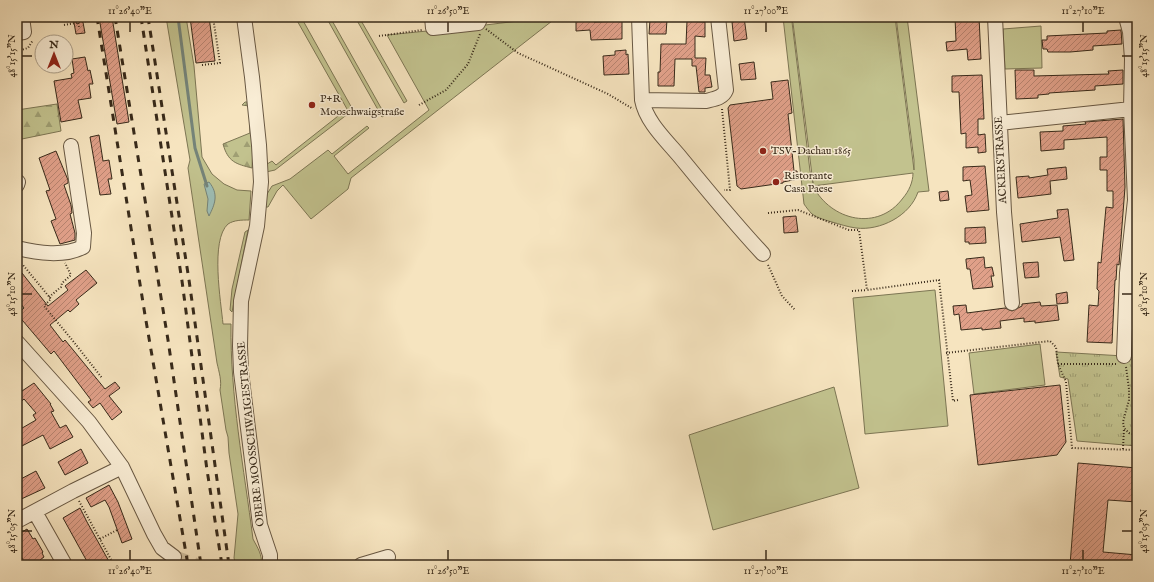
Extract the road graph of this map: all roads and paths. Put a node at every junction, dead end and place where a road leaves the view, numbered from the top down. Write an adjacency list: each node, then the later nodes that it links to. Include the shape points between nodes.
1 (22, 17): 14 (street, via 24,32)
2 (88, 17): 10 (path, via 88,21)
3 (213, 17): 16 (path, via 220,63 210,62)
4 (244, 17): 56 (street, OBERE MOOSSCHWAIGESTRASSE, via 261,182 257,226 241,301 241,372 260,525 270,555)
5 (639, 17): 18 (street)
6 (718, 17): 17 (street, via 726,90)
7 (995, 17): 22 (street, ACKERSTRASSE)
8 (1126, 17): 20 (street, via 1132,59)
9 (479, 20): 11 (street); 19 (path, via 481,33 468,64 446,90); 21 (path, via 518,53)
10 (78, 22): 12 (path); 13 (path)
11 (433, 22): 15 (path)
12 (64, 25)
13 (79, 28)
14 (17, 33)
15 (379, 36)
16 (202, 65)
17 (721, 96): 18 (street, via 706,101); 24 (path, via 730,190)
18 (642, 100): 21 (street)
19 (420, 105)
20 (1131, 109): 22 (street); 25 (street)
21 (646, 114): 24 (street)
22 (1000, 123): 34 (street, ACKERSTRASSE)
23 (71, 146): 28 (street, via 85,239 83,247)
24 (708, 191): 29 (street)
25 (1136, 200): 38 (street, via 1127,273)
26 (768, 213): 31 (path, via 798,210 843,228 859,230)
27 (17, 248): 28 (street, via 43,253)
28 (64, 252): 33 (path, via 65,265 71,275)
29 (763, 254): 35 (path, via 782,296)
30 (17, 263): 33 (path, via 20,267 23,265)
31 (867, 290): 32 (path); 37 (path, via 939,280)
32 (852, 291)
33 (49, 297): 40 (path, via 51,299 44,306)
34 (1012, 303)
35 (795, 310)
36 (17, 342): 46 (street, via 89,422)
37 (946, 353): 39 (path, via 1050,341 1056,346); 41 (path, via 953,401)
38 (1124, 360): 39 (path); 42 (path, via 1129,400 1123,422)
39 (1058, 364): 44 (path, via 1066,382 1072,448)
40 (102, 378)
41 (958, 400)
42 (1124, 428): 43 (path, via 1129,433); 44 (path)
43 (1137, 435)
44 (1123, 449): 45 (path)
45 (1137, 450)
46 (122, 466): 47 (street); 52 (street, via 154,534 162,548)
47 (74, 491): 48 (street); 51 (path)
48 (35, 512): 49 (street); 54 (street)
49 (17, 521)
50 (118, 530): 51 (path)
51 (100, 539): 55 (path)
52 (174, 557)
53 (388, 557): 57 (street)
54 (65, 565)
55 (114, 565)
56 (270, 565)
57 (361, 565)

